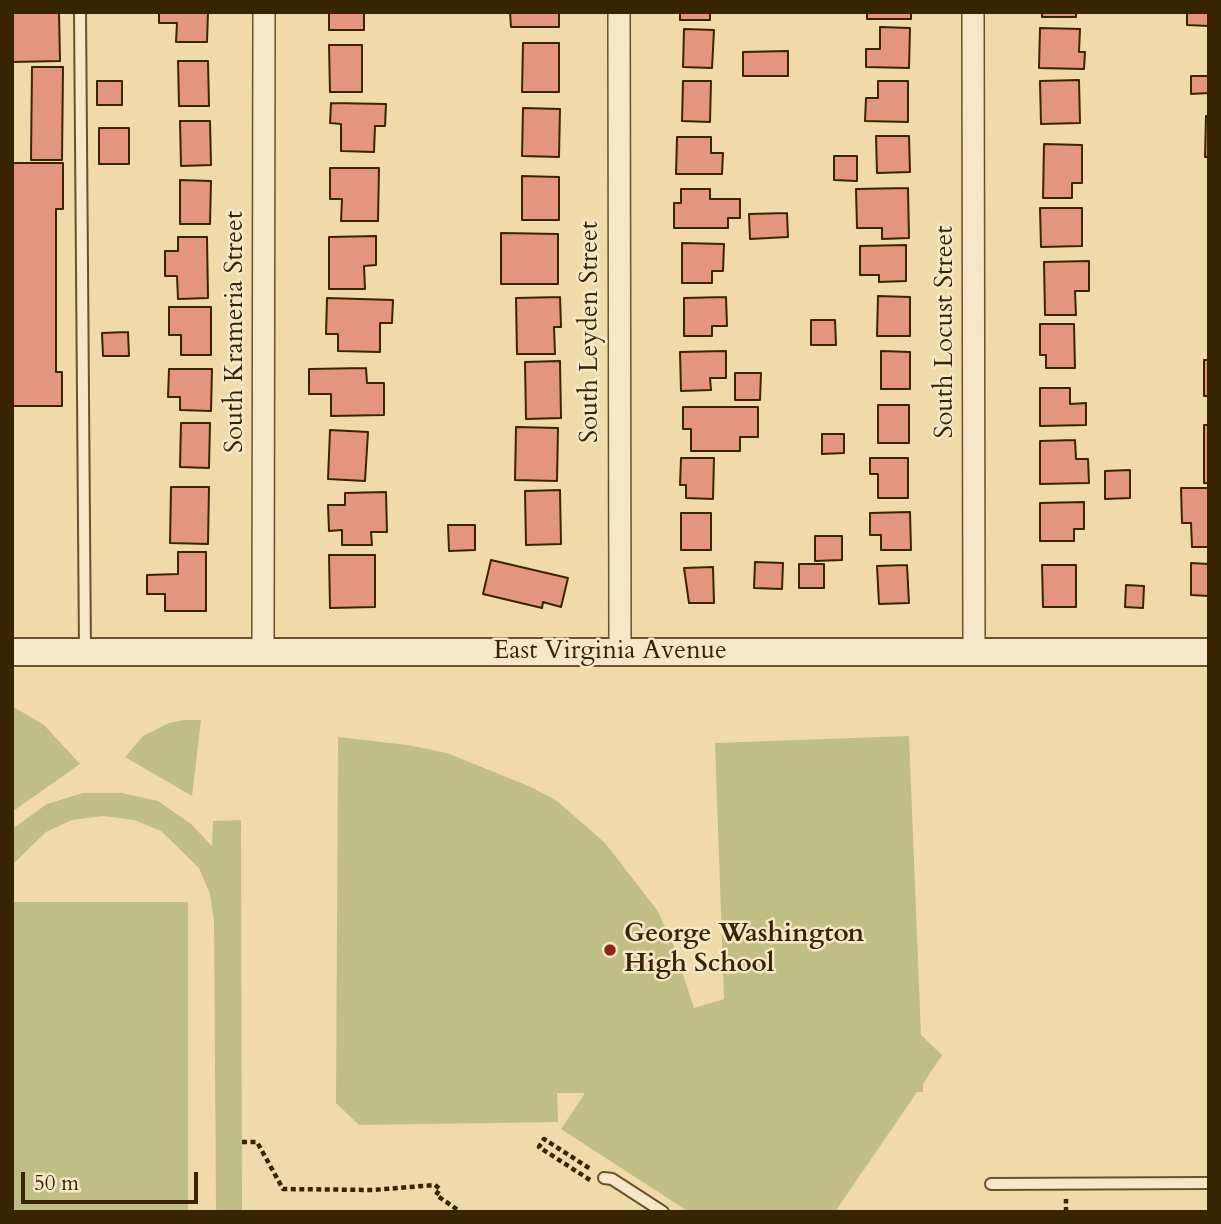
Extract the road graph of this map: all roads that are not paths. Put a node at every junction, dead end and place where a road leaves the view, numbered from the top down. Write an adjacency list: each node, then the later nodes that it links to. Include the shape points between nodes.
1 (80, 12): 6 (lane)
2 (264, 12): 10 (street, South Krameria Street)
3 (619, 12): 7 (street, South Leyden Street)
4 (973, 12): 8 (street, South Locust Street)
5 (12, 652): 6 (street, East Virginia Avenue)
6 (85, 652): 10 (street, East Virginia Avenue)
7 (620, 652): 8 (street, East Virginia Avenue); 10 (street, East Virginia Avenue)
8 (974, 652): 9 (street, East Virginia Avenue)
9 (1209, 652)
10 (263, 653)
11 (604, 1178): 14 (lane)
12 (990, 1184): 13 (lane)
13 (1209, 1184)
14 (663, 1212)

